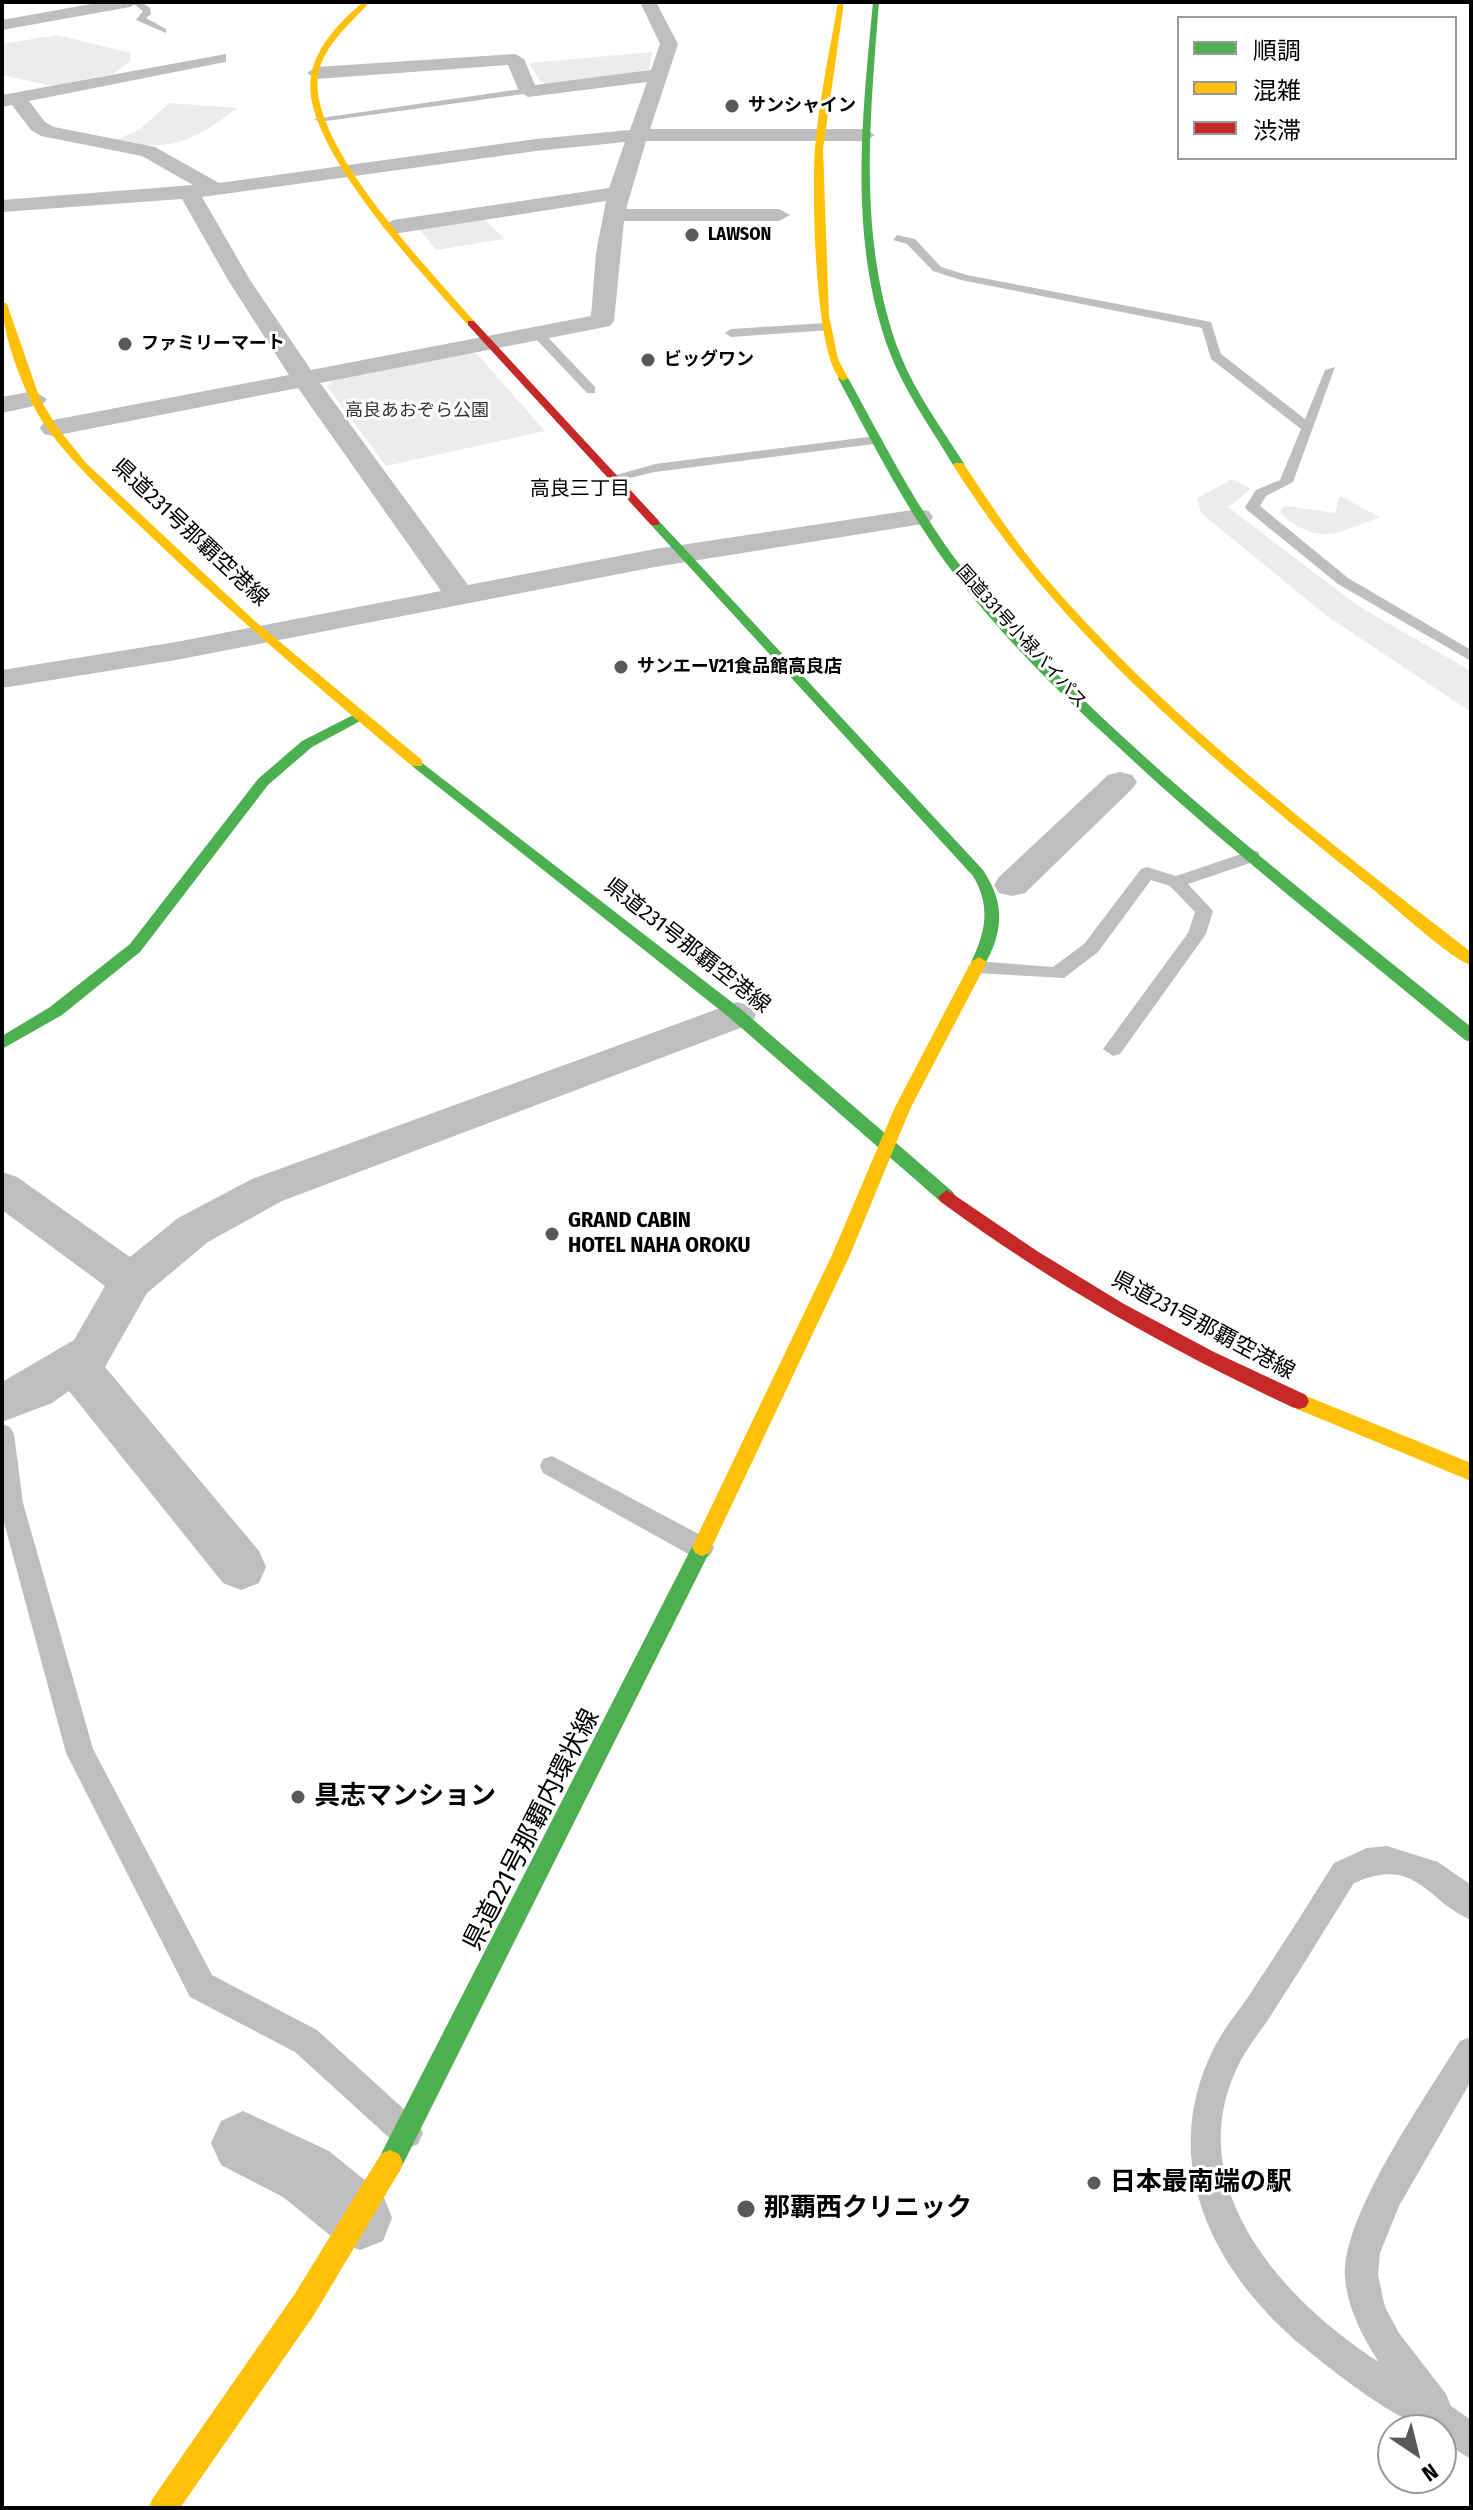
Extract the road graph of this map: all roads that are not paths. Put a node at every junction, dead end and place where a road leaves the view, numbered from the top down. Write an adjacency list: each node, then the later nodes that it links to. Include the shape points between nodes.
1 (132, 2): 6 (street); 7 (lane, via 147,10 139,18)
2 (367, 2): 9 (main road, via 333,38)
3 (648, 2): 10 (street, via 669,44)
4 (841, 2): 14 (main road, 国道331号小禄バイパス)
5 (876, 2): 16 (main road)
6 (2, 25)
7 (163, 31)
8 (220, 58): 12 (street)
9 (316, 73): 11 (street, via 515,59); 13 (main road)
10 (658, 75): 11 (street); 15 (street)
11 (528, 91): 13 (lane)
12 (10, 100): 18 (street, via 48,132 148,151)
13 (319, 119): 17 (main road, 県道221号那覇内環状線)
14 (822, 134): 15 (street); 16 (street); 26 (main road, 国道331号小禄バイパス, via 818,205)
15 (639, 135): 17 (street); 20 (street)
16 (865, 135): 50 (main road, via 869,262 879,308 896,357 983,506 1039,578 1120,665 1315,838)
17 (350, 172): 18 (street); 23 (main road, 県道221号那覇内環状線)
18 (216, 190): 19 (street)
19 (189, 193): 21 (street); 31 (street)
20 (616, 204): 22 (street); 23 (street); 28 (street, via 602,321)
21 (2, 206)
22 (779, 215)
23 (393, 227): 29 (main road, 県道221号那覇内環状線)
24 (897, 238): 36 (lane, via 911,241 937,269 965,278 1207,325 1215,356)
25 (2, 304): 33 (main road, 県道231号那覇空港線)
26 (826, 327): 27 (lane); 37 (main road, 国道331号小禄バイパス, via 833,359)
27 (731, 333)
28 (538, 334): 29 (street); 32 (lane)
29 (489, 344): 31 (street); 38 (main road, 県道221号那覇内環状線)
30 (1331, 370): 36 (lane)
31 (304, 379): 35 (street); 41 (street)
32 (591, 390)
33 (34, 399): 34 (street); 35 (main road, 県道231号那覇空港線)
34 (2, 405)
35 (53, 428): 42 (main road, 県道231号那覇空港線, via 87,469)
36 (1308, 428): 43 (lane, via 1286,482 1261,493 1252,507 1343,581)
37 (876, 440): 38 (lane); 39 (main road, 国道331号小禄バイパス)
38 (613, 478): 40 (main road, 県道221号那覇内環状線)
39 (919, 517): 40 (street); 47 (main road, 国道331号小禄バイパス, via 975,592 1056,681)
40 (682, 553): 41 (street); 51 (main road, 県道221号那覇内環状線, via 986,882 997,916)
41 (458, 593): 42 (street)
42 (262, 633): 44 (street); 45 (main road, 県道231号那覇空港線)
43 (1471, 656)
44 (2, 679)
45 (359, 716): 52 (main road, 県道231号那覇空港線); 54 (main road, via 307,744 263,782 135,948 56,1011)
46 (1120, 782): 49 (street)
47 (1253, 856): 48 (lane); 53 (main road, 国道331号小禄バイパス)
48 (1176, 882): 51 (lane, via 1147,873 1091,948 1057,974); 55 (lane, via 1204,911 1197,934)
49 (1012, 885)
50 (1471, 960)
51 (976, 967): 56 (main road, 県道221号那覇内環状線)
52 (737, 1015): 56 (main road, 県道231号那覇空港線); 58 (street, via 267,1190 193,1230)
53 (1471, 1036)
54 (2, 1043)
55 (1113, 1049)
56 (886, 1143): 63 (main road, 県道231号那覇空港線, via 1014,1246 1183,1345 1335,1419); 64 (main road, 県道221号那覇内環状線, via 841,1255)
57 (2, 1188): 58 (street)
58 (131, 1281): 59 (street, via 90,1353)
59 (74, 1363): 60 (street, via 35,1389); 65 (street)
60 (2, 1402)
61 (2, 1434): 68 (lane, via 11,1503 80,1753 201,1986 306,2041)
62 (552, 1466): 64 (lane)
63 (1471, 1472)
64 (701, 1548): 68 (main road, 県道221号那覇内環状線)
65 (241, 1567)
66 (1471, 1905): 71 (lane, via 1411,1865 1375,1860 1344,1873 1223,2062 1207,2110 1205,2167 1220,2223 1260,2284 1345,2359)
67 (1471, 2052): 72 (lane, via 1383,2204 1361,2272 1368,2306 1397,2361)
68 (408, 2134): 70 (main road, 県道221号那覇内環状線)
69 (243, 2143): 70 (street, via 306,2174)
70 (360, 2218): 73 (main road, 県道221号那覇内環状線)
71 (1435, 2414)
72 (1440, 2414)
73 (163, 2508)

